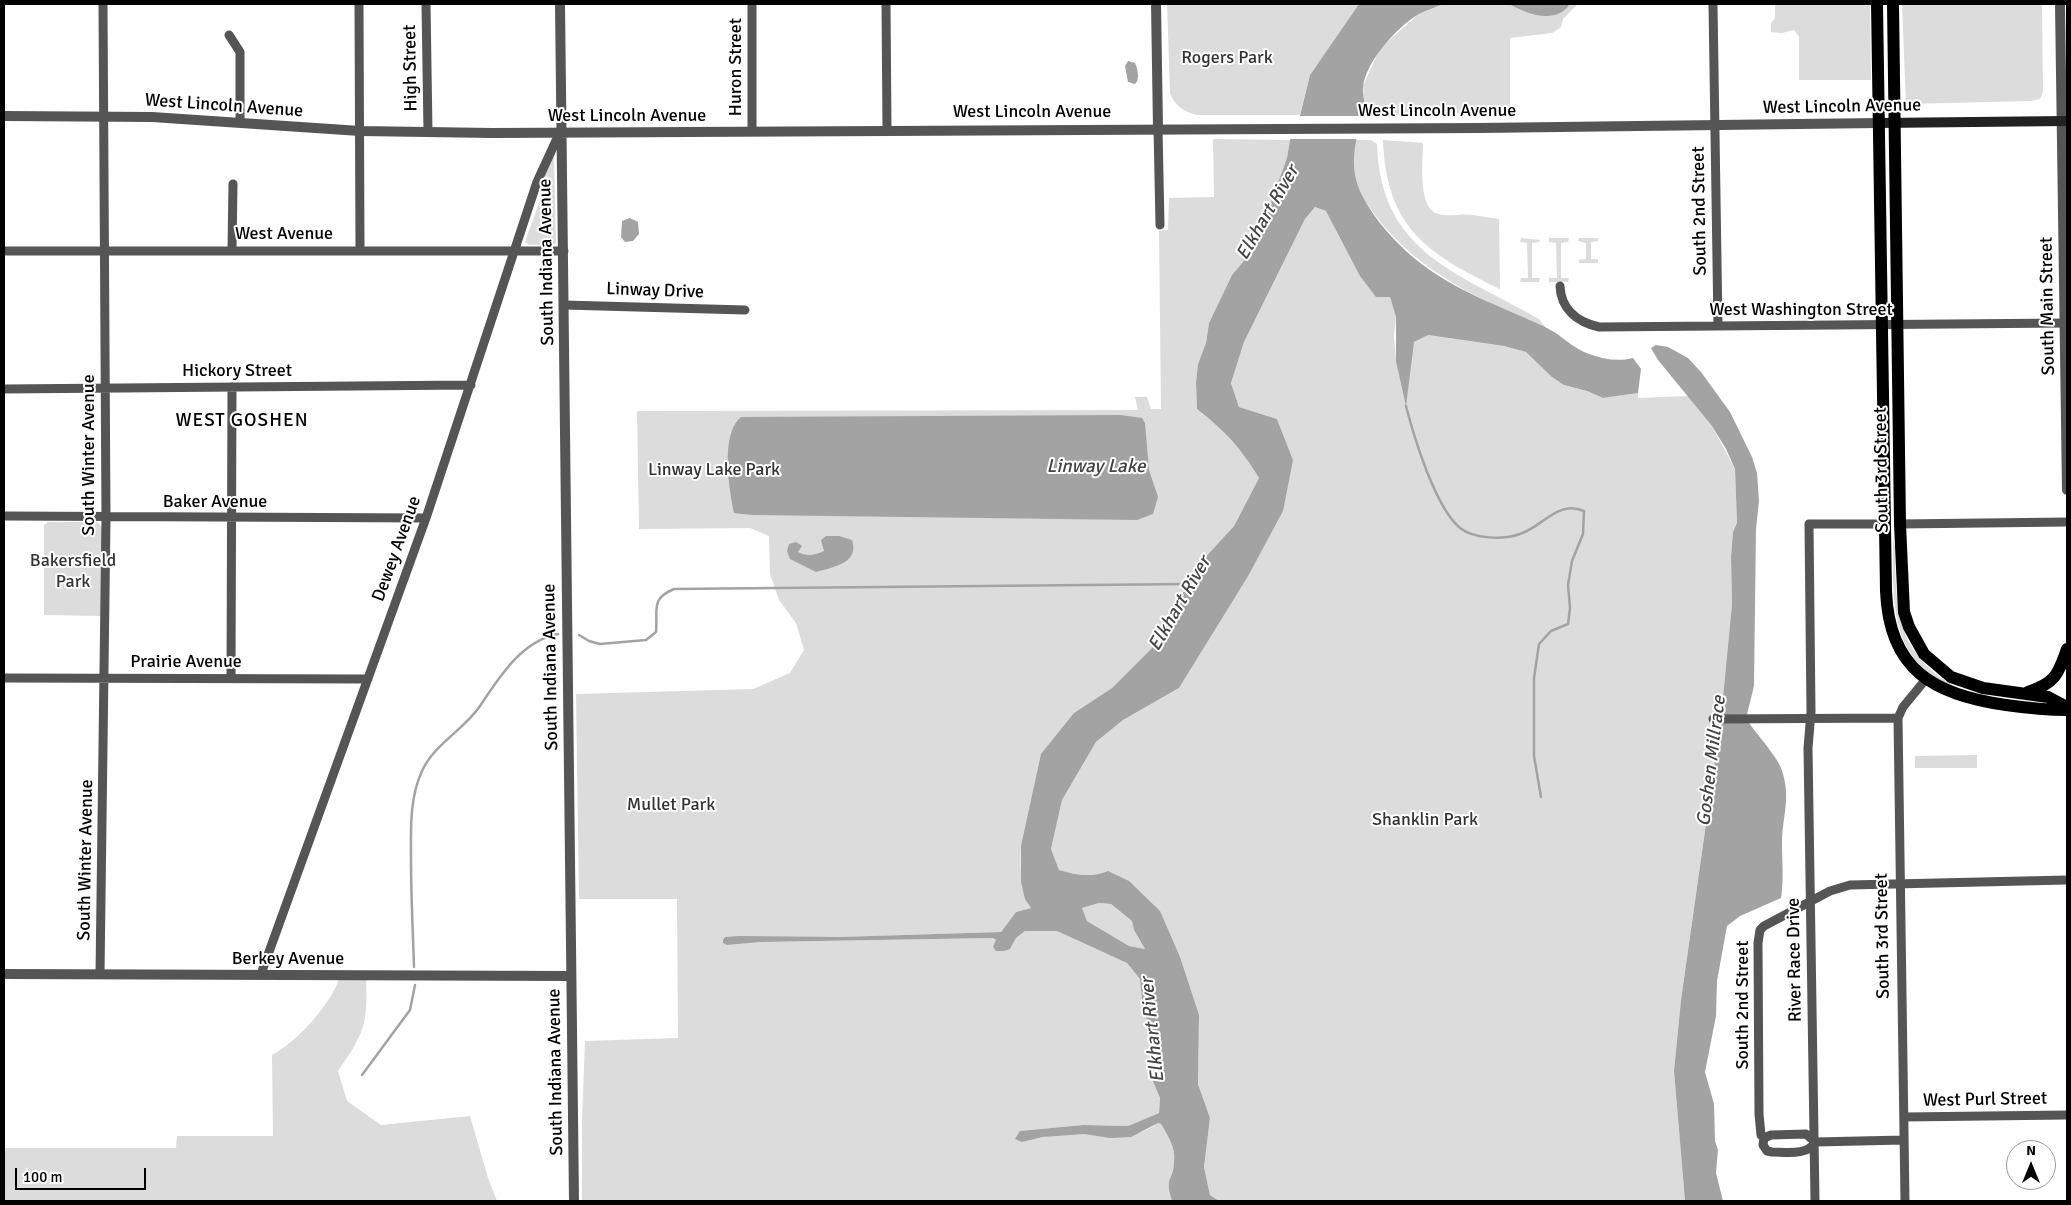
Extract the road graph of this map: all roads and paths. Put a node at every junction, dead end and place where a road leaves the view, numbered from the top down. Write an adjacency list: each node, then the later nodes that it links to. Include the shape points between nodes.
1 (104, 4): 14 (street, South Winter Avenue)
2 (359, 4): 22 (street)
3 (426, 4): 24 (street, High Street)
4 (560, 4): 25 (street, South Indiana Avenue)
5 (752, 4): 23 (street, Huron Street)
6 (886, 4): 21 (street)
7 (1156, 4): 20 (street)
8 (1713, 4): 19 (street, South 2nd Street)
9 (1877, 4): 17 (main road, South 3rd Street)
10 (1892, 4): 18 (main road, South 3rd Street)
11 (2060, 4): 15 (street, South Main Street)
12 (228, 35): 16 (street, via 240,52)
13 (4, 116): 14 (street, West Lincoln Avenue)
14 (104, 116): 16 (street, West Lincoln Avenue); 28 (street, South Winter Avenue)
15 (2064, 121): 18 (main road, West Lincoln Avenue); 37 (street, South Main Street)
16 (240, 122): 22 (street, West Lincoln Avenue)
17 (1879, 123): 18 (main road, West Lincoln Avenue); 19 (street, West Lincoln Avenue); 38 (main road, South 3rd Street)
18 (1895, 123): 40 (main road, South 3rd Street)
19 (1714, 125): 20 (street, West Lincoln Avenue); 39 (street, South 2nd Street)
20 (1158, 128): 21 (street, West Lincoln Avenue); 27 (street)
21 (888, 130): 23 (street, West Lincoln Avenue)
22 (360, 131): 24 (street, West Lincoln Avenue); 31 (street)
23 (752, 131): 25 (street, West Lincoln Avenue)
24 (428, 132): 25 (street, West Lincoln Avenue)
25 (560, 132): 32 (street, Dewey Avenue, via 537,182); 33 (street, South Indiana Avenue)
26 (234, 184): 29 (street)
27 (1160, 225)
28 (104, 250): 29 (street, West Avenue); 30 (street, West Avenue); 43 (street, South Winter Avenue)
29 (232, 250): 31 (street, West Avenue)
30 (4, 251)
31 (360, 251): 32 (street, West Avenue)
32 (516, 251): 33 (street, West Avenue); 41 (street, Dewey Avenue)
33 (564, 251): 35 (street, South Indiana Avenue)
34 (1560, 286): 39 (street, West Washington Street, via 1564,306 1590,325)
35 (564, 306): 36 (street, Linway Drive); 70 (street, South Indiana Avenue)
36 (745, 310)
37 (2066, 323): 40 (street, West Washington Street); 45 (street, South Main Street)
38 (1882, 325): 39 (street, West Washington Street); 40 (street, West Washington Street); 51 (main road, South 3rd Street)
39 (1718, 326)
40 (1898, 326): 52 (main road, South 3rd Street)
41 (471, 385): 42 (street, Hickory Street); 49 (street, Dewey Avenue)
42 (232, 387): 43 (street, Hickory Street); 48 (street)
43 (104, 388): 44 (street, Hickory Street); 47 (street, South Winter Avenue)
44 (4, 389)
45 (2067, 490)
46 (4, 516): 47 (street, Baker Avenue)
47 (106, 518): 48 (street, Baker Avenue); 55 (street, South Winter Avenue)
48 (232, 518): 49 (street, Baker Avenue); 56 (street)
49 (426, 518): 57 (street, Dewey Avenue)
50 (2067, 522): 52 (street)
51 (1886, 524): 58 (main road, South 3rd Street, via 1889,622 1903,654); 61 (street, River Race Drive, via 1809,524)
52 (1900, 524): 59 (main road, South 3rd Street, via 1904,612 1924,654 1962,682)
53 (2067, 649): 59 (main road, via 2054,680)
54 (4, 678): 55 (street, Prairie Avenue)
55 (105, 678): 56 (street, Prairie Avenue); 68 (street, South Winter Avenue)
56 (231, 678): 57 (street, Prairie Avenue)
57 (368, 679): 69 (street, Dewey Avenue)
58 (1926, 680): 60 (main road, South 3rd Street, via 1962,697 2039,710); 62 (street)
59 (2025, 693): 60 (main road, South 3rd Street, via 2048,697)
60 (2067, 709)
61 (1810, 718): 62 (street); 63 (street); 66 (street, River Race Drive)
62 (1898, 718): 65 (street, South 3rd Street)
63 (1716, 719)
64 (2067, 880): 65 (street, South 2nd Street)
65 (1899, 884): 66 (street, South 2nd Street, via 1844,886); 72 (street, South 3rd Street)
66 (1811, 901): 73 (street, South 2nd Street, via 1770,922 1758,936 1759,1114); 75 (street, River Race Drive)
67 (4, 974): 68 (street, Berkey Avenue)
68 (100, 974): 69 (street, Berkey Avenue)
69 (261, 974): 70 (street, Berkey Avenue)
70 (572, 976): 76 (street, South Indiana Avenue)
71 (2067, 1115): 72 (street, West Purl Street)
72 (1904, 1117): 74 (street, South 3rd Street)
73 (1764, 1138): 75 (street, via 1806,1134); 75 (street, via 1765,1148 1772,1152 1806,1151)
74 (1904, 1140): 75 (street); 78 (street, South 3rd Street)
75 (1815, 1142): 77 (street, River Race Drive)
76 (574, 1201)
77 (1816, 1201)
78 (1905, 1201)

